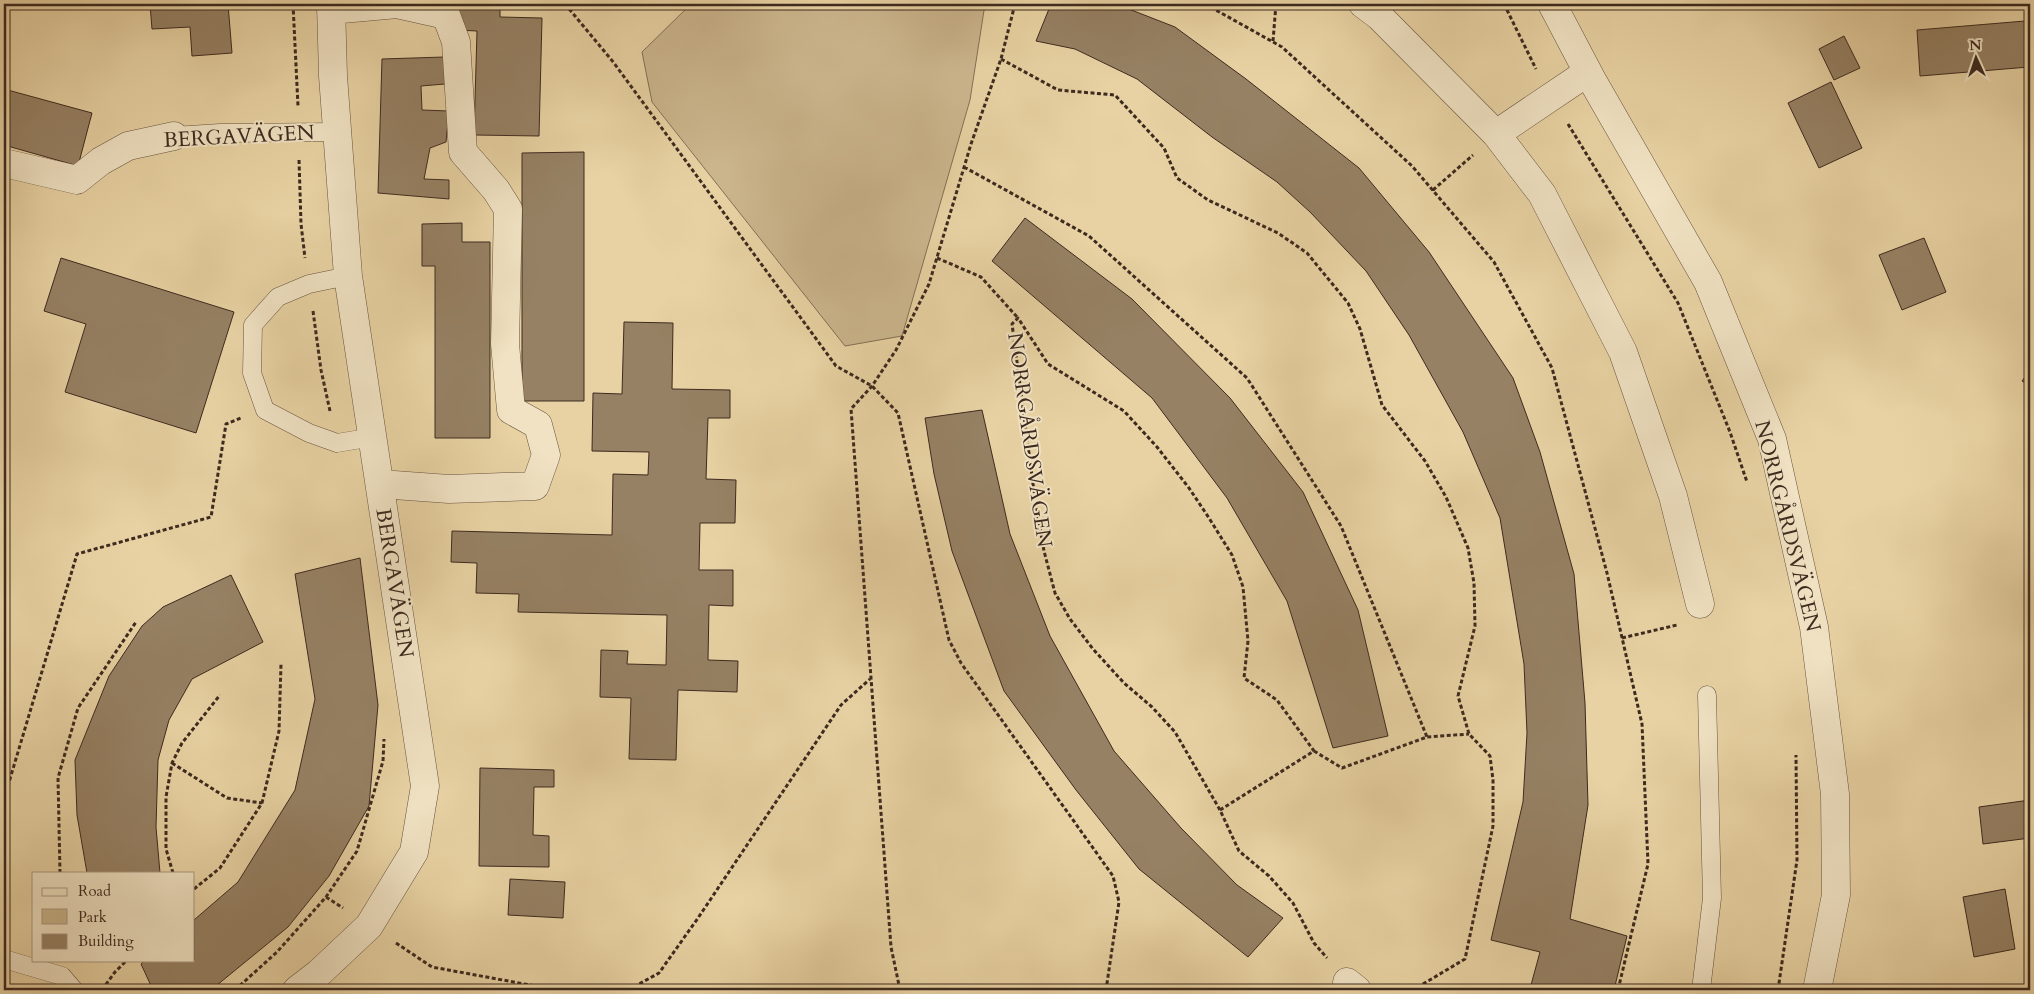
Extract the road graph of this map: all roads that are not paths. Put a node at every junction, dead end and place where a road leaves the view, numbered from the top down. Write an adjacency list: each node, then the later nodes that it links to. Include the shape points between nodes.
1 (1363, 4): 6 (street, via 1379,16)
2 (1552, 4): 4 (street, NORRGÅRDSVÄGEN)
3 (331, 7): 5 (street, BERGAVÄGEN); 11 (street, via 397,4 446,15 456,42 463,152 508,209 505,344 510,410 538,425 546,455 535,486 449,489)
4 (1588, 72): 6 (street); 18 (street, NORRGÅRDSVÄGEN, via 1708,282 1772,439 1814,627 1835,794 1836,895)
5 (337, 132): 7 (lane, BERGAVÄGEN); 9 (street, BERGAVÄGEN)
6 (1496, 134): 12 (street, via 1542,194 1623,352 1673,496)
7 (174, 136): 8 (street, BERGAVÄGEN, via 128,146 100,161 77,180)
8 (4, 163)
9 (348, 276): 10 (street, BERGAVÄGEN); 10 (lane, via 309,284 278,297 253,324 252,374 265,410 337,443)
10 (373, 437): 11 (street, BERGAVÄGEN)
11 (380, 484): 16 (street, BERGAVÄGEN, via 425,786 414,852 369,926)
12 (1700, 604)
13 (1707, 696): 17 (lane, via 1712,898)
14 (4, 958): 15 (lane, via 62,976)
15 (74, 990)
16 (297, 990)
17 (1701, 990)
18 (1816, 990)

